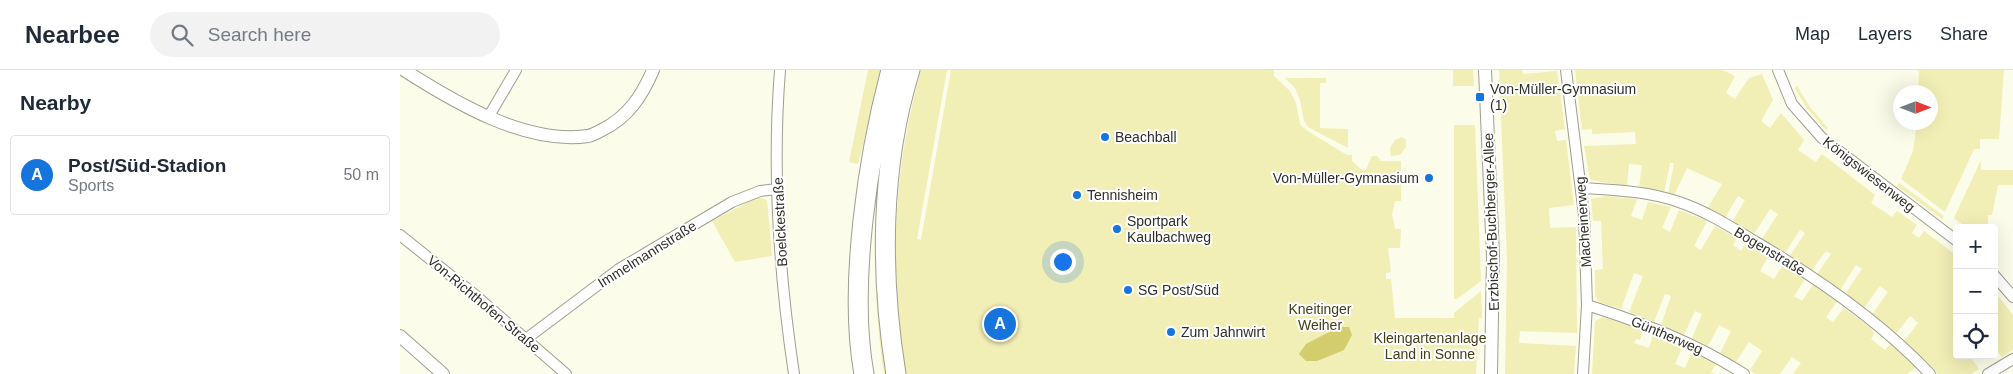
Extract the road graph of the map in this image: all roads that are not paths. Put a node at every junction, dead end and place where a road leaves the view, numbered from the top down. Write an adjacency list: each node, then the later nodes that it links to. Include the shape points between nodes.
1 (404, 70): 10 (street, via 444,96)
2 (516, 70): 10 (street)
3 (653, 70): 10 (street, via 639,98 626,114 590,136 543,134 517,128)
4 (780, 70): 12 (street, Boelckestraße)
5 (891, 70): 24 (highway, via 867,188 861,251 859,304)
6 (910, 70): 25 (highway, via 894,146 888,198 887,296)
7 (1485, 70): 26 (street, Erzbischof-Buchberger-Allee, via 1494,266)
8 (1566, 70): 11 (street, Macheinerweg)
9 (1778, 70): 14 (street, Königswiesenweg, via 1792,104 1822,138)
10 (489, 116)
11 (1582, 188): 17 (street, Macheinerweg); 29 (street, Bogenstraße, via 1645,193 1677,201 1708,214 1784,258 1839,296 1897,341)
12 (777, 189): 19 (street, Immelmannstraße, via 760,191 732,202 627,264); 23 (street, Boelckestraße)
13 (400, 236): 19 (street, Von-Richthofen-Straße)
14 (1953, 239)
15 (1998, 279): 16 (street)
16 (2013, 296)
17 (1587, 305): 27 (street, Macheinerweg); 28 (street, Güntherweg, via 1670,333)
18 (400, 336): 21 (street)
19 (526, 339): 22 (street, Von-Richthofen-Straße)
20 (2013, 359): 30 (street)
21 (443, 374)
22 (566, 374)
23 (794, 374)
24 (864, 374)
25 (896, 374)
26 (1491, 374)
27 (1582, 374)
28 (1744, 374)
29 (1930, 374)
30 (1988, 374)

